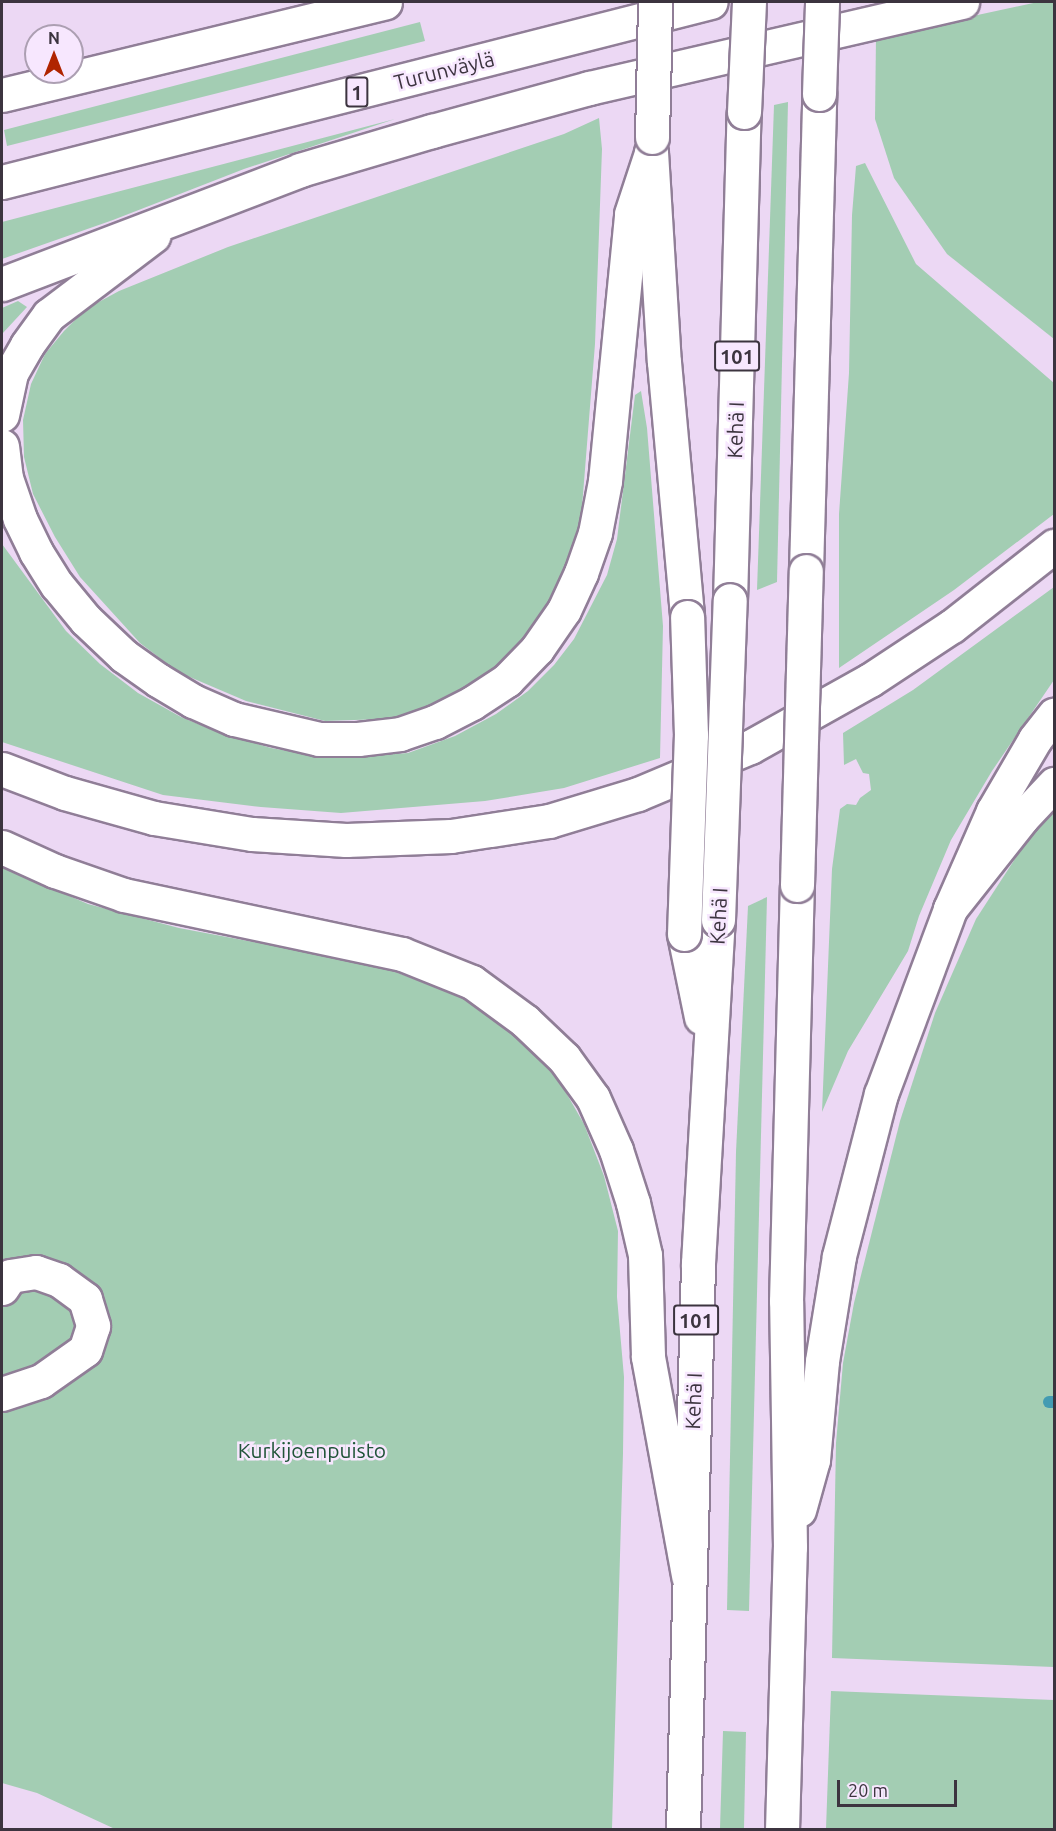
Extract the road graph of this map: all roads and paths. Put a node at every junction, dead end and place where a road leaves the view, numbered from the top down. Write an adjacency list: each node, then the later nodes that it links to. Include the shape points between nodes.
1 (385, 2): 7 (main road)
2 (655, 2): 8 (main road, bridge)
3 (711, 2): 9 (main road, Turunväylä / 1)
4 (748, 2): 20 (main road, Kehä I / 101, bridge, via 730,600)
5 (822, 2): 23 (main road, bridge, via 786,1301)
6 (962, 2): 10 (main road, via 600,86 432,131 300,170)
7 (2, 96)
8 (652, 145): 13 (main road, via 631,214 605,481 595,533 581,573 564,610 537,649 507,680 435,722 400,734 319,739 234,719 158,680 124,656 57,585 20,519 6,478); 20 (main road, bridge, via 664,362 687,617 691,735 684,934)
9 (2, 182)
10 (175, 217): 11 (main road); 12 (main road, via 49,315 11,373)
11 (2, 284)
12 (2, 415)
13 (2, 446)
14 (1054, 546): 16 (main road, via 952,626 870,680 750,747 638,794 549,821 451,836 346,840 252,834 154,818 65,793)
15 (1054, 715): 19 (main road, via 1035,739 993,811)
16 (2, 769)
17 (1054, 784): 19 (main road)
18 (2, 847): 24 (main road, via 124,896 402,954 472,982 525,1021 564,1058 593,1098 633,1203 645,1255 648,1357)
19 (950, 909): 23 (main road, via 881,1094 842,1245 822,1361 813,1460)
20 (710, 1065): 24 (main road, Kehä I / 101, via 698,1263)
21 (2, 1288): 22 (main road, via 10,1276 36,1272 59,1280 85,1299 93,1326 85,1350 41,1381)
22 (2, 1394)
23 (789, 1547): 26 (main road)
24 (688, 1576): 25 (main road, Kehä I / 101)
25 (683, 1830)
26 (782, 1830)

